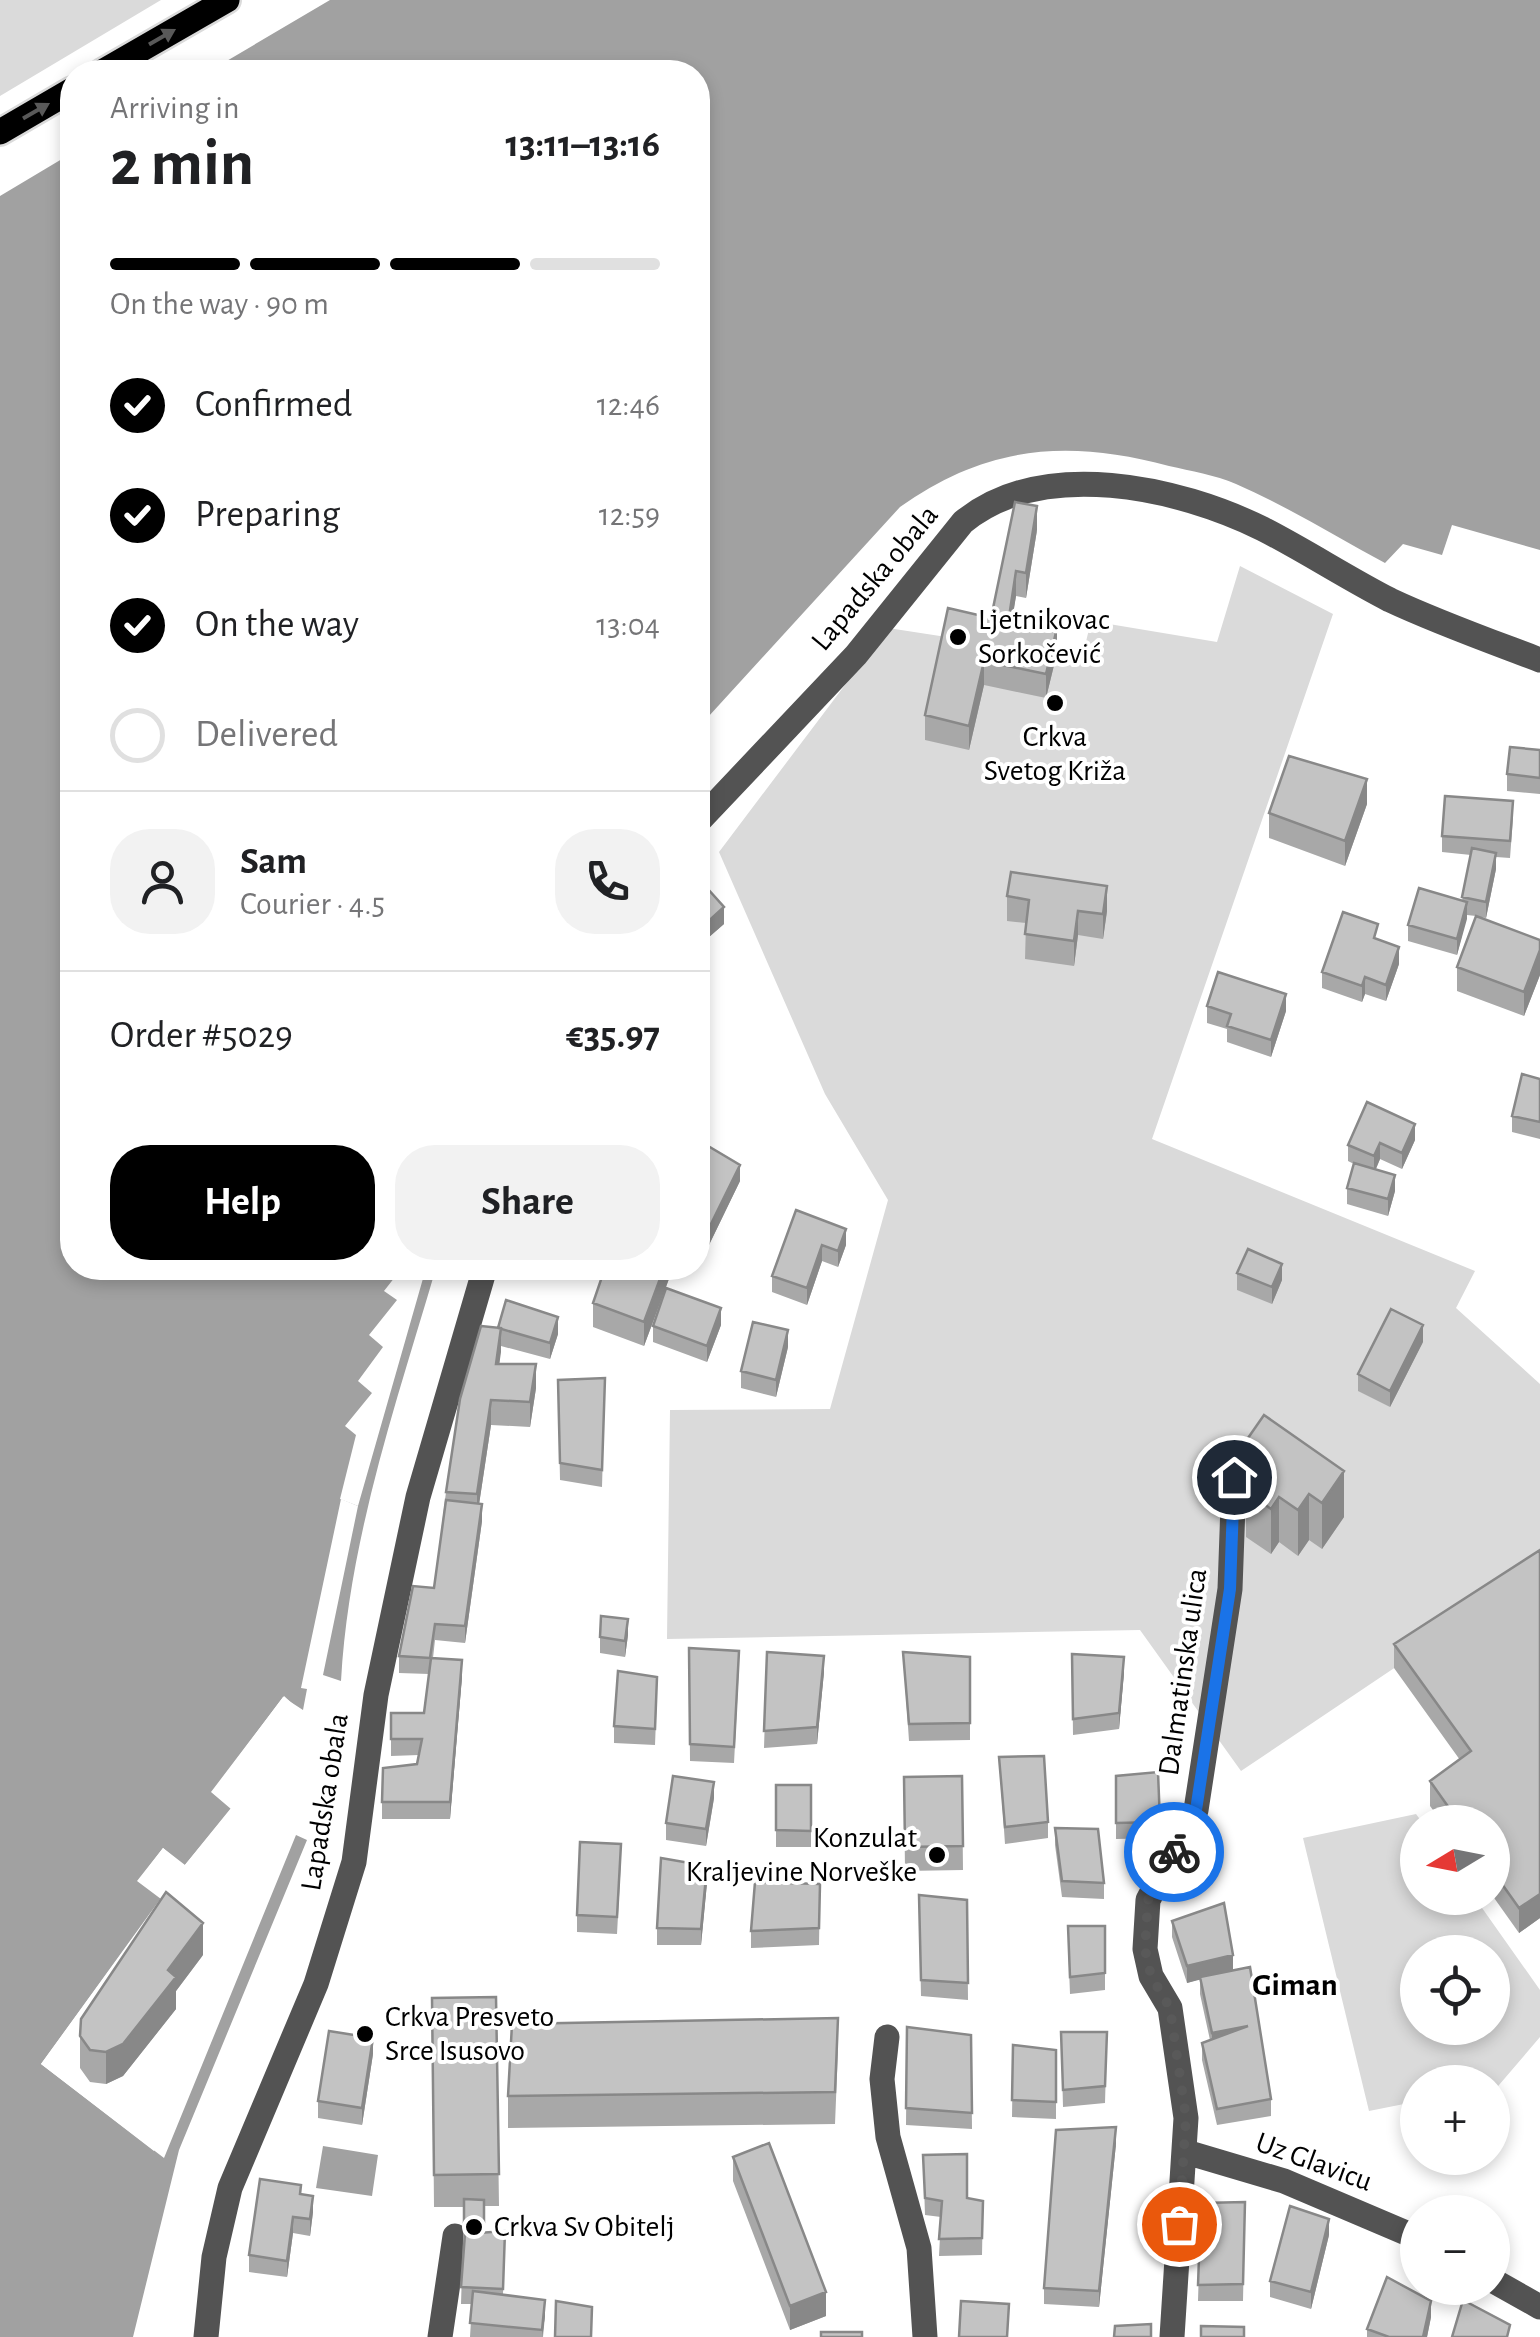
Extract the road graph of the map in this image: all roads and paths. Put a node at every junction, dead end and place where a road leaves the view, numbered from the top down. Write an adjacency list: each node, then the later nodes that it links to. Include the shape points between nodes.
1 (225, 1): 2 (main road, one-way to 1)
2 (123, 60)
3 (60, 97): 4 (main road, one-way to 3)
4 (0, 132)
5 (1540, 660): 6 (street, Lapadska obala, via 1410,609 1261,528 1144,490 1066,484 983,506 963,522 856,655)
6 (710, 809)
7 (481, 1280): 15 (street, Lapadska obala, via 418,1497 376,1696 354,1862 316,1984 230,2188)
8 (1234, 1477): 10 (street, Dalmatinska ulica, via 1230,1589 1196,1810 1148,1900 1145,1949 1151,1976 1170,2008)
9 (887, 2037): 17 (street, via 882,2079 888,2137 920,2248)
10 (1186, 2152): 11 (street, Uz Glavicu, via 1284,2181); 18 (street, Dalmatinska ulica)
11 (1400, 2230)
12 (455, 2236): 16 (street)
13 (1510, 2290): 14 (street)
14 (1540, 2307)
15 (206, 2337)
16 (440, 2337)
17 (924, 2337)
18 (1172, 2337)

